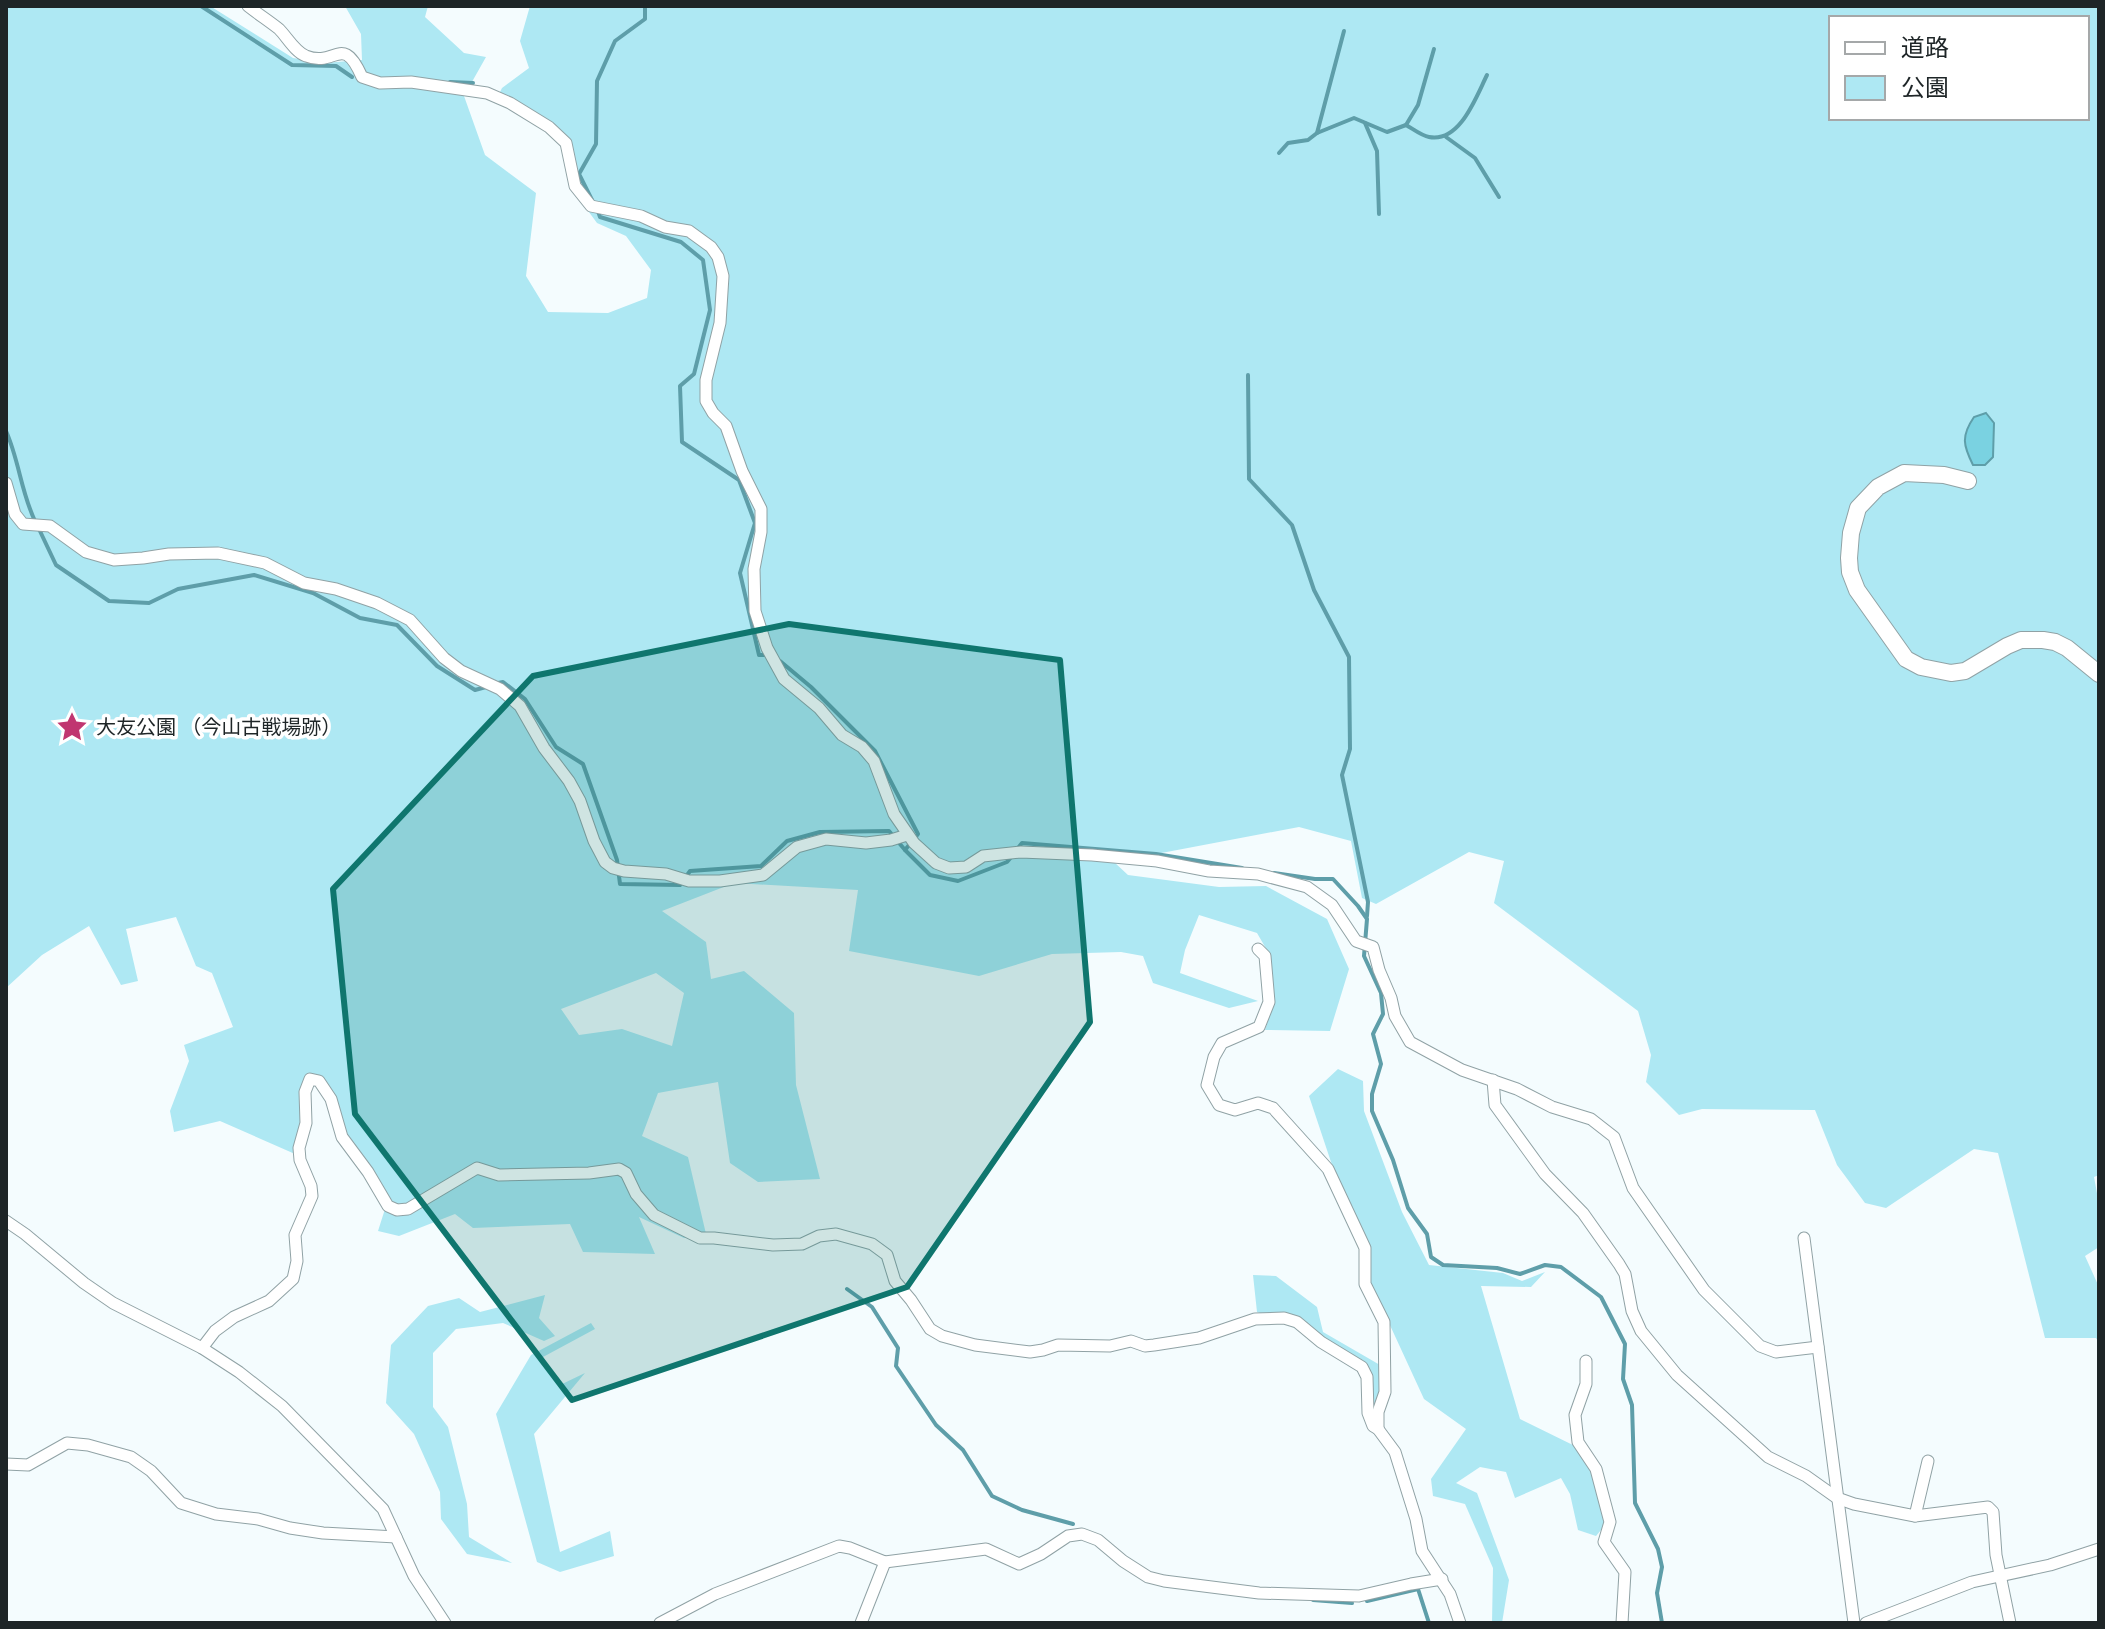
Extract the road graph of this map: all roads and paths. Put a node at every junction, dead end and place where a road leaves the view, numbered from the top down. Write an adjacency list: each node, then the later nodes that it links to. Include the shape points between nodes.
1 (248, 6): 5 (street, via 303,56 349,55 362,77 380,83 487,93 510,103 566,143 575,186 596,208 689,231 711,247 723,276 706,401 726,426 761,509 755,611 767,648 784,679 874,761 894,814)
2 (1968, 481): 4 (street, via 1904,473 1878,487 1858,508 1851,533 1850,572 1857,590 1906,659 1921,667 1965,671 2021,640 2043,640 2067,648)
3 (6, 483): 5 (street, via 23,524 50,526 86,552 114,560 218,553 265,563 304,583 377,603 410,620 444,658 520,706 580,801 605,862 618,870 720,881 763,875 797,847 826,839)
4 (2099, 674)
5 (911, 839): 7 (street, via 949,868 1004,853 1092,855 1258,874 1307,887 1332,905 1356,941 1373,947 1395,1016 1410,1042)
6 (1258, 949): 13 (street, via 1265,956 1269,1002 1259,1027 1222,1043 1207,1085 1219,1105 1235,1110 1258,1103 1273,1108 1328,1169 1365,1248 1365,1284 1384,1322 1385,1392)
7 (1493, 1080): 10 (street, via 1591,1119 1614,1137 1633,1188 1704,1290 1760,1346 1776,1352); 16 (street, via 1495,1105 1619,1264 1641,1331 1677,1375 1768,1457)
8 (6, 1221): 11 (street, via 113,1303)
9 (1804, 1238): 10 (street)
10 (1818, 1347): 16 (street)
11 (202, 1348): 13 (street, via 215,1331 269,1301 293,1279 295,1235 312,1196 299,1148 310,1079 319,1081 331,1099 342,1137 388,1206 397,1210 408,1209 477,1168 499,1175 619,1169 654,1215 700,1238 773,1245 802,1244 836,1234 872,1244 887,1255 895,1281 930,1329 975,1345 1030,1352 1131,1341 1145,1346 1199,1338 1255,1319 1297,1322 1362,1367 1368,1413); 18 (street, via 282,1406 383,1509)
12 (1586, 1361): 27 (street, via 1586,1384 1575,1415 1578,1442 1596,1469 1607,1509 1610,1522 1604,1542 1625,1572)
13 (1378, 1429): 22 (street, via 1395,1452 1422,1551)
14 (1928, 1461): 17 (street)
15 (6, 1464): 18 (street, via 28,1465 67,1443 88,1445 131,1457 181,1503 216,1514 323,1533)
16 (1837, 1498): 17 (street); 28 (street)
17 (1915, 1516): 21 (street, via 1988,1507 1993,1512)
18 (396, 1537): 23 (street)
19 (2099, 1549): 21 (street)
20 (885, 1562): 22 (street, via 986,1549 1019,1564 1068,1536 1082,1534 1148,1577 1259,1593 1359,1596); 24 (street, via 839,1546 715,1594); 25 (street)
21 (2000, 1577): 29 (street, via 1972,1582); 30 (street)
22 (1442, 1579): 26 (street)
23 (445, 1623)
24 (660, 1623)
25 (861, 1623)
26 (1460, 1623)
27 (1622, 1623)
28 (1854, 1623)
29 (1866, 1623)
30 (2010, 1623)

